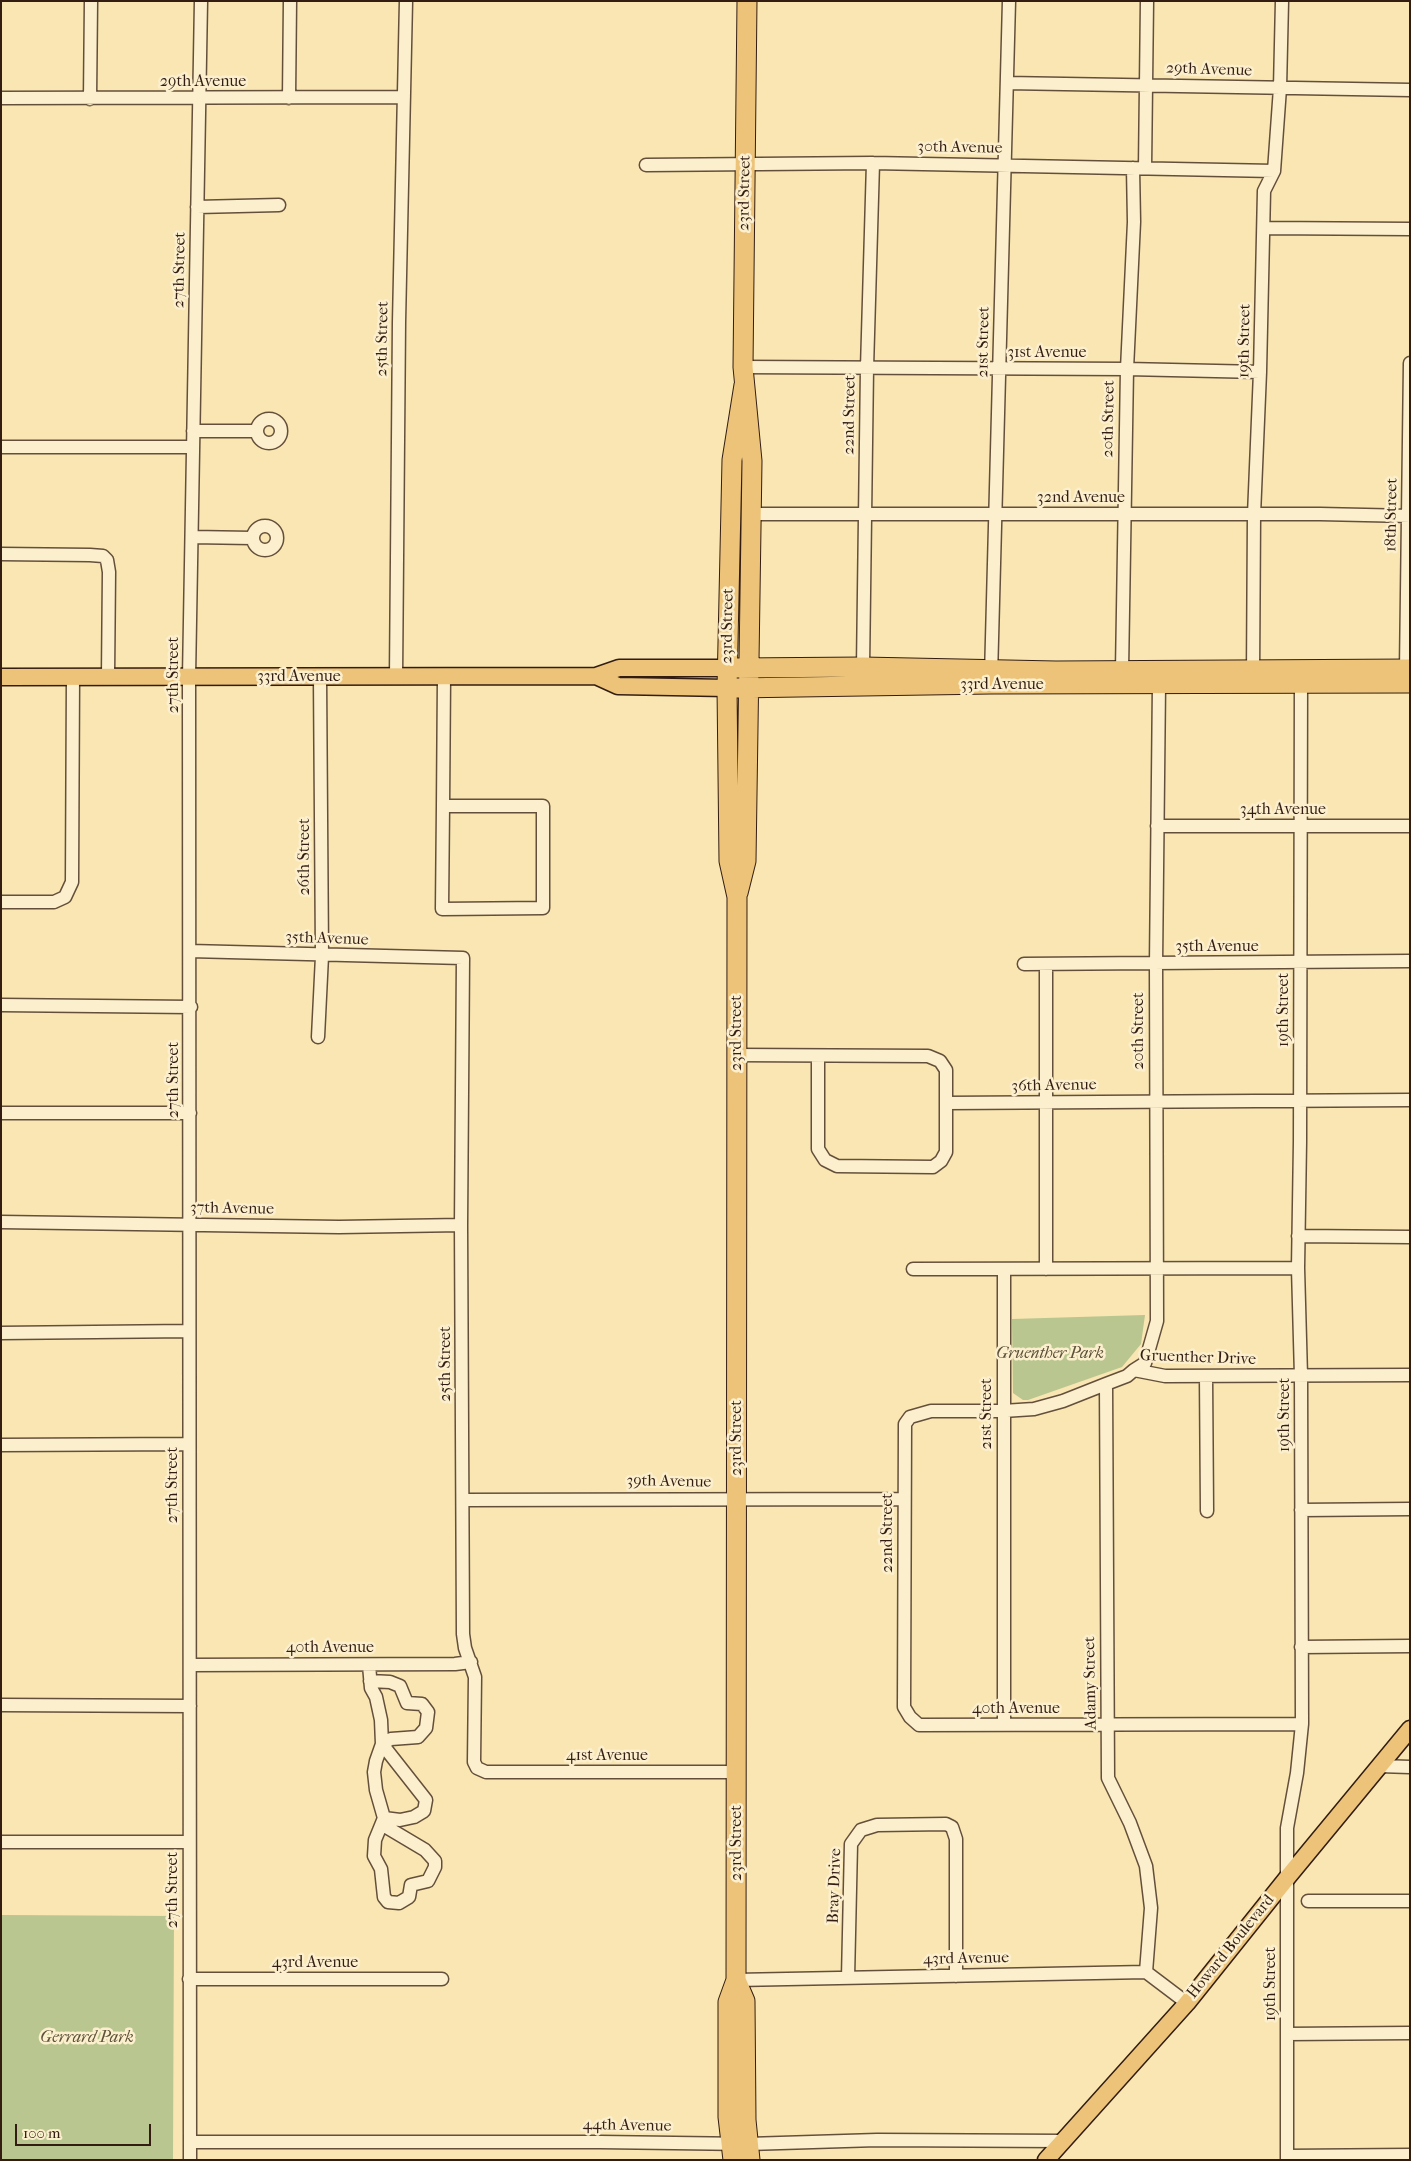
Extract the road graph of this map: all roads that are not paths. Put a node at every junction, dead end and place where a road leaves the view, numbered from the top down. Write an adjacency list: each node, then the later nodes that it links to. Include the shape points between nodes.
1 (91, 1): 16 (street)
2 (201, 1): 17 (street, 27th Street)
3 (290, 1): 15 (street)
4 (406, 1): 13 (street, 25th Street)
5 (748, 1): 19 (highway, 23rd Street)
6 (1009, 1): 9 (street, 21st Street)
7 (1147, 1): 10 (street, 20th Street)
8 (1282, 1): 11 (street, 19th Street)
9 (1007, 84): 10 (street, 29th Avenue); 21 (street, 21st Street)
10 (1146, 84): 11 (street, 29th Avenue); 22 (street, 20th Street)
11 (1280, 88): 12 (street, 29th Avenue); 23 (street, 19th Street)
12 (1410, 90)
13 (404, 97): 15 (street, 29th Avenue); 59 (street, 25th Street)
14 (1, 98): 16 (street, 29th Avenue)
15 (289, 98): 17 (street, 29th Avenue)
16 (90, 99): 17 (street, 29th Avenue)
17 (199, 99): 25 (street, 27th Street)
18 (873, 163): 19 (street, 30th Avenue); 21 (street, 30th Avenue); 29 (street, 22nd Street)
19 (745, 164): 20 (street, 30th Avenue); 34 (highway, 23rd Street)
20 (646, 165)
21 (1004, 166): 22 (street, 30th Avenue); 30 (street, 21st Street)
22 (1139, 168): 23 (street, 30th Avenue); 31 (street, 20th Street)
23 (1274, 171): 26 (street, 19th Street, via 1264,191)
24 (279, 205): 25 (street)
25 (197, 207): 35 (street, 27th Street)
26 (1264, 228): 27 (street); 32 (street, 19th Street)
27 (1410, 229)
28 (1410, 363): 33 (street, 18th Street)
29 (867, 368): 30 (street, 31st Avenue); 34 (street, 31st Avenue); 39 (street, 22nd Street)
30 (999, 369): 31 (street, 31st Avenue); 41 (street, 21st Street)
31 (1127, 369): 32 (street, 31st Avenue); 42 (street, 20th Street)
32 (1260, 372): 43 (street, 19th Street)
33 (1410, 374): 44 (street, 18th Street)
34 (743, 376): 40 (highway, 23rd Street, via 752,461); 50 (highway, 23rd Street, via 732,460)
35 (193, 431): 36 (street); 37 (street, 27th Street)
36 (256, 432)
37 (193, 447): 38 (street); 45 (street, 27th Street)
38 (1, 448)
39 (864, 513): 40 (street, 32nd Avenue); 41 (street, 32nd Avenue); 49 (street, 22nd Street)
40 (752, 514): 48 (highway, 23rd Street)
41 (995, 514): 42 (street, 32nd Avenue); 61 (street, 21st Street)
42 (1124, 515): 43 (street, 32nd Avenue); 51 (street, 20th Street)
43 (1254, 515): 44 (street, 32nd Avenue); 62 (street, 19th Street)
44 (1409, 516): 52 (street, 18th Street)
45 (192, 537): 46 (street); 57 (street, 27th Street)
46 (252, 538)
47 (1, 554): 54 (street, via 90,555 103,556 107,560)
48 (748, 667): 49 (highway, 33rd Avenue); 50 (highway, 33rd Avenue); 66 (highway, 23rd Street)
49 (863, 667): 61 (highway, 33rd Avenue)
50 (727, 668): 55 (main road, 33rd Avenue, via 619,668); 65 (highway, 23rd Street)
51 (1122, 670): 61 (highway, 33rd Avenue); 62 (highway, 33rd Avenue)
52 (1409, 674): 63 (highway, 33rd Avenue)
53 (73, 676): 54 (main road, 33rd Avenue); 56 (main road, 33rd Avenue); 72 (street, via 72,882 65,897 54,902)
54 (108, 676): 57 (main road, 33rd Avenue)
55 (596, 676): 60 (main road, 33rd Avenue); 65 (main road, 33rd Avenue, via 618,686)
56 (1, 677)
57 (189, 677): 58 (main road, 33rd Avenue); 73 (street, 27th Street)
58 (320, 677): 59 (main road, 33rd Avenue); 74 (street, 26th Street)
59 (396, 677): 60 (main road, 33rd Avenue)
60 (444, 677): 67 (street)
61 (991, 677): 64 (highway, 33rd Avenue); 66 (highway, 33rd Avenue)
62 (1253, 677): 63 (highway, 33rd Avenue); 64 (highway, 33rd Avenue)
63 (1301, 677): 68 (street, 19th Street)
64 (1159, 684): 69 (street, 20th Street)
65 (727, 688): 66 (highway, 33rd Avenue); 71 (highway, 23rd Street, via 729,861)
66 (748, 688): 71 (highway, 23rd Street, via 746,861)
67 (443, 806): 67 (street, via 442,909 543,908 543,806)
68 (1299, 825): 69 (street, 34th Avenue); 70 (street, 34th Avenue); 77 (street, 19th Street)
69 (1157, 826): 80 (street, 20th Street)
70 (1410, 826)
71 (737, 897): 84 (highway, 23rd Street)
72 (1, 902)
73 (190, 950): 74 (street, 35th Avenue); 82 (street, 27th Street)
74 (322, 956): 75 (street, 35th Avenue); 83 (street, 26th Street)
75 (463, 958): 95 (street, 25th Street)
76 (1410, 961): 77 (street, 35th Avenue)
77 (1300, 962): 80 (street, 35th Avenue); 86 (street, 19th Street)
78 (1024, 964): 79 (street, 35th Avenue)
79 (1046, 964): 80 (street, 35th Avenue); 88 (street)
80 (1156, 964): 89 (street, 20th Street)
81 (1, 1005): 82 (street)
82 (191, 1007): 91 (street, 27th Street)
83 (318, 1037)
84 (737, 1055): 85 (street); 116 (highway, 23rd Street)
85 (818, 1056): 90 (street, via 928,1056 940,1061 946,1070); 90 (street, via 818,1149 825,1160 837,1166 933,1167 946,1152)
86 (1300, 1100): 87 (street, 36th Avenue); 89 (street, 36th Avenue); 96 (street, 19th Street)
87 (1410, 1100)
88 (1046, 1102): 89 (street, 36th Avenue); 90 (street, 36th Avenue); 102 (street)
89 (1156, 1102): 98 (street, 20th Street)
90 (947, 1103)
91 (190, 1113): 92 (street); 94 (street, 27th Street)
92 (1, 1114)
93 (1, 1222): 94 (street, 37th Avenue)
94 (189, 1224): 95 (street, 37th Avenue); 103 (street, 27th Street)
95 (461, 1225): 115 (street, 25th Street)
96 (1298, 1236): 97 (street); 99 (street, 19th Street)
97 (1410, 1238)
98 (1157, 1268): 99 (street); 102 (street); 105 (street, 20th Street, via 1157,1320 1145,1362)
99 (1298, 1268): 108 (street, 19th Street)
100 (913, 1269): 101 (street)
101 (1004, 1269): 102 (street); 111 (street, 21st Street)
102 (1046, 1269)
103 (188, 1330): 104 (street); 112 (street, 27th Street)
104 (1, 1332)
105 (1134, 1370): 107 (street, Gruenther Drive, via 1165,1376); 109 (street, Gruenther Drive)
106 (1410, 1375): 108 (street, Gruenther Drive)
107 (1206, 1376): 108 (street, Gruenther Drive); 119 (street)
108 (1301, 1376): 118 (street, 19th Street)
109 (1106, 1384): 111 (street, Gruenther Drive, via 1034,1409); 131 (street, Adamy Street)
110 (952, 1411): 111 (street, Gruenther Drive); 114 (street, 22nd Street, via 917,1414 905,1424)
111 (1004, 1412): 130 (street, 21st Street)
112 (189, 1444): 113 (street); 123 (street, 27th Street)
113 (1, 1445)
114 (904, 1499): 116 (street, 39th Avenue); 126 (street, 22nd Street)
115 (463, 1500): 116 (street, 39th Avenue); 122 (street, 25th Street, via 463,1634)
116 (737, 1500): 137 (highway, 23rd Street)
117 (1410, 1509): 118 (street)
118 (1301, 1510): 121 (street, 19th Street)
119 (1207, 1511)
120 (1410, 1646): 121 (street)
121 (1301, 1647): 129 (street, 19th Street)
122 (471, 1662): 124 (street, 40th Avenue); 136 (street, 25th Street, via 475,1677 474,1762)
123 (190, 1665): 124 (street, 40th Avenue); 128 (street, 27th Street)
124 (369, 1665): 125 (street)
125 (370, 1681): 133 (street, via 380,1710); 133 (street, via 400,1686 406,1703 422,1704 428,1712 426,1728 418,1737)
126 (904, 1692): 130 (street, 40th Avenue, via 905,1712 919,1725)
127 (1, 1705): 128 (street)
128 (190, 1706): 140 (street, 27th Street)
129 (1302, 1724): 131 (street, 40th Avenue); 141 (street, 19th Street, via 1297,1773 1286,1828)
130 (1004, 1725): 131 (street, 40th Avenue)
131 (1107, 1725): 144 (street, Adamy Street, via 1108,1778 1146,1866 1151,1908)
132 (1410, 1729): 134 (main road, Howard Boulevard)
133 (382, 1744): 138 (street, via 374,1772); 138 (street, via 426,1800 424,1811 414,1817)
134 (1379, 1766): 135 (street); 141 (main road, Howard Boulevard)
135 (1410, 1766)
136 (478, 1768): 137 (street, 41st Avenue, via 486,1772)
137 (738, 1772): 149 (highway, 23rd Street)
138 (384, 1821): 138 (street, via 375,1840 374,1856 381,1869 384,1897 388,1902 399,1903 409,1897 411,1885 428,1881 435,1861)
139 (1, 1842): 140 (street)
140 (189, 1842): 147 (street, 27th Street)
141 (1287, 1878): 150 (main road, Howard Boulevard); 152 (street, 19th Street)
142 (1410, 1901): 143 (street)
143 (1308, 1902)
144 (1146, 1972): 145 (street, 43rd Avenue); 150 (street)
145 (956, 1976): 146 (street, 43rd Avenue); 146 (street, Bray Drive, via 956,1839 952,1827 946,1824 877,1825 861,1830 851,1844)
146 (848, 1978): 149 (street, 43rd Avenue)
147 (189, 1979): 148 (street, 43rd Avenue); 154 (street, 27th Street)
148 (442, 1979)
149 (736, 1980): 155 (highway, 23rd Street, via 745,2001 746,2120)
150 (1187, 2003): 153 (main road, Howard Boulevard)
151 (1410, 2032): 152 (street)
152 (1287, 2034): 157 (street, 19th Street)
153 (1063, 2141): 155 (street, 44th Avenue, via 877,2140); 159 (main road, Howard Boulevard)
154 (190, 2142): 155 (street, 44th Avenue, via 600,2142); 158 (street, 27th Street)
155 (740, 2152)
156 (1410, 2155): 157 (street)
157 (1287, 2158)
158 (190, 2160)
159 (1046, 2160)

